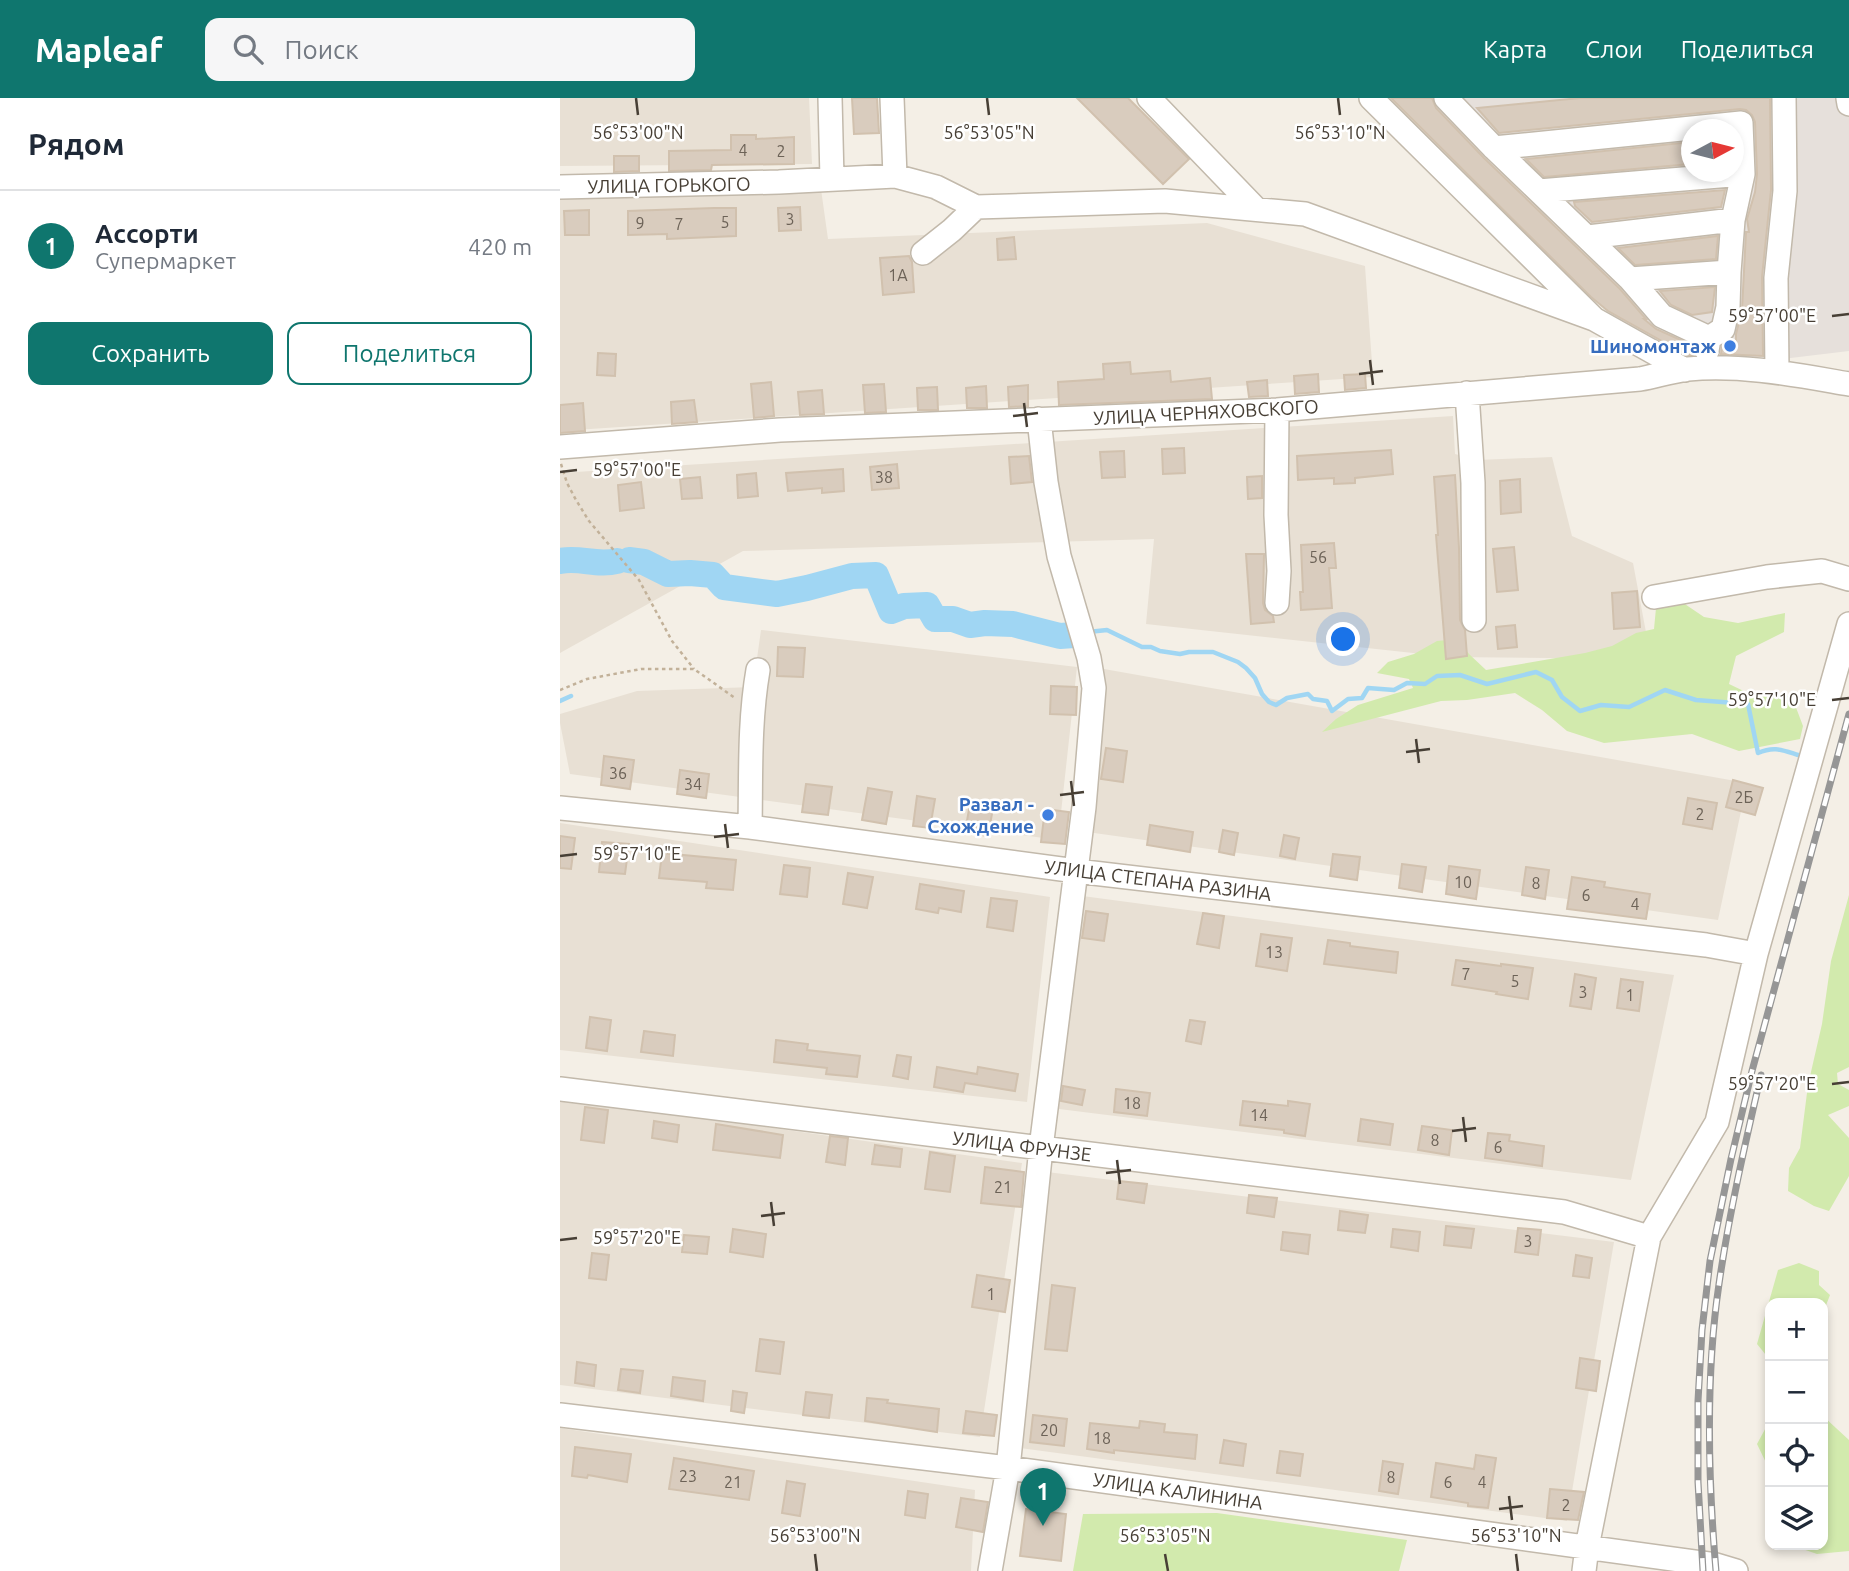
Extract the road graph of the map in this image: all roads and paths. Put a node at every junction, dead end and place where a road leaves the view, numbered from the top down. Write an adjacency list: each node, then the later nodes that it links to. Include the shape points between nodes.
1 (830, 98): 12 (street)
2 (892, 98): 11 (street)
3 (1149, 98): 18 (street)
4 (1371, 98): 24 (street)
5 (1784, 98): 27 (street)
6 (1849, 98): 8 (street)
7 (1454, 99): 10 (street)
8 (1849, 104)
9 (1681, 129): 10 (street)
10 (1494, 148): 16 (street)
11 (895, 176): 12 (street, УЛИЦА ГОРЬКОГО); 17 (street, УЛИЦА ГОРЬКОГО, via 936,187)
12 (832, 179): 15 (street, УЛИЦА ГОРЬКОГО)
13 (1681, 179): 16 (street)
14 (1741, 182): 19 (street)
15 (560, 187)
16 (1539, 191): 20 (street)
17 (976, 207): 18 (street, via 1165,201); 21 (street)
18 (1255, 209): 24 (street, via 1305,214)
19 (1733, 220): 20 (street); 22 (street)
20 (1588, 237): 23 (street)
21 (923, 253)
22 (1729, 272): 23 (street); 25 (street, via 1723,329)
23 (1630, 278): 25 (street, via 1662,316)
24 (1594, 318): 26 (street)
25 (1709, 338): 26 (street)
26 (1695, 369): 27 (street, УЛИЦА ЧЕРНЯХОВСКОГО); 29 (street, УЛИЦА ЧЕРНЯХОВСКОГО, via 1640,379)
27 (1777, 372): 28 (street, УЛИЦА ЧЕРНЯХОВСКОГО)
28 (1849, 384)
29 (1467, 393): 30 (street, УЛИЦА ЧЕРНЯХОВСКОГО); 37 (street)
30 (1277, 410): 31 (street, УЛИЦА ЧЕРНЯХОВСКОГО); 36 (street)
31 (1039, 419): 32 (street, УЛИЦА ЧЕРНЯХОВСКОГО, via 780,430); 45 (street, via 1059,556 1094,688)
32 (560, 447)
33 (560, 461): 39 (path, via 589,521 639,580 672,641)
34 (1849, 579): 35 (street, via 1822,571)
35 (1654, 597)
36 (1277, 603)
37 (1474, 620)
38 (1849, 624): 46 (street)
39 (694, 669): 41 (path, via 641,669 587,679); 42 (path, via 733,695)
40 (758, 670): 42 (street)
41 (560, 690)
42 (752, 724): 44 (street)
43 (560, 808): 44 (street, УЛИЦА СТЕПАНА РАЗИНА)
44 (750, 827): 45 (street, УЛИЦА СТЕПАНА РАЗИНА)
45 (1076, 871): 46 (street, УЛИЦА СТЕПАНА РАЗИНА); 48 (street)
46 (1756, 954): 49 (street, via 1717,1122)
47 (560, 1089): 48 (street, УЛИЦА ФРУНЗЕ)
48 (1041, 1148): 49 (street, УЛИЦА ФРУНЗЕ, via 1564,1212); 51 (street)
49 (1648, 1237): 52 (street)
50 (560, 1415): 51 (street, УЛИЦА КАЛИНИНА)
51 (1008, 1468): 52 (street, УЛИЦА КАЛИНИНА); 53 (street)
52 (1587, 1547): 54 (street); 55 (street, УЛИЦА КАЛИНИНА)
53 (990, 1571)
54 (1584, 1571)
55 (1736, 1571)

